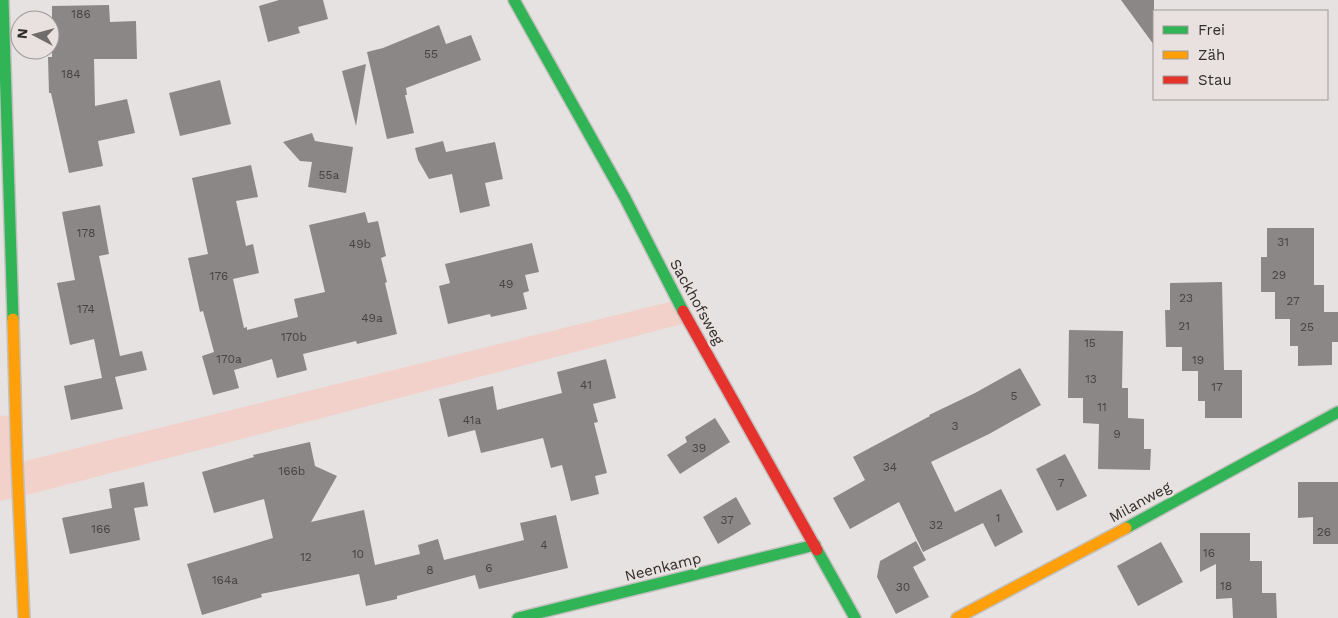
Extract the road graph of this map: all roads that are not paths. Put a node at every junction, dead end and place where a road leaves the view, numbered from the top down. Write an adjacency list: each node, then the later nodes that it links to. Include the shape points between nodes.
1 (3, 0): 5 (street)
2 (514, 0): 4 (street, Sackhofsweg)
3 (1338, 412): 8 (street, Milanweg)
4 (815, 545): 6 (street, Neenkamp); 7 (street, Sackhofsweg)
5 (24, 618)
6 (518, 618)
7 (855, 618)
8 (957, 618)

